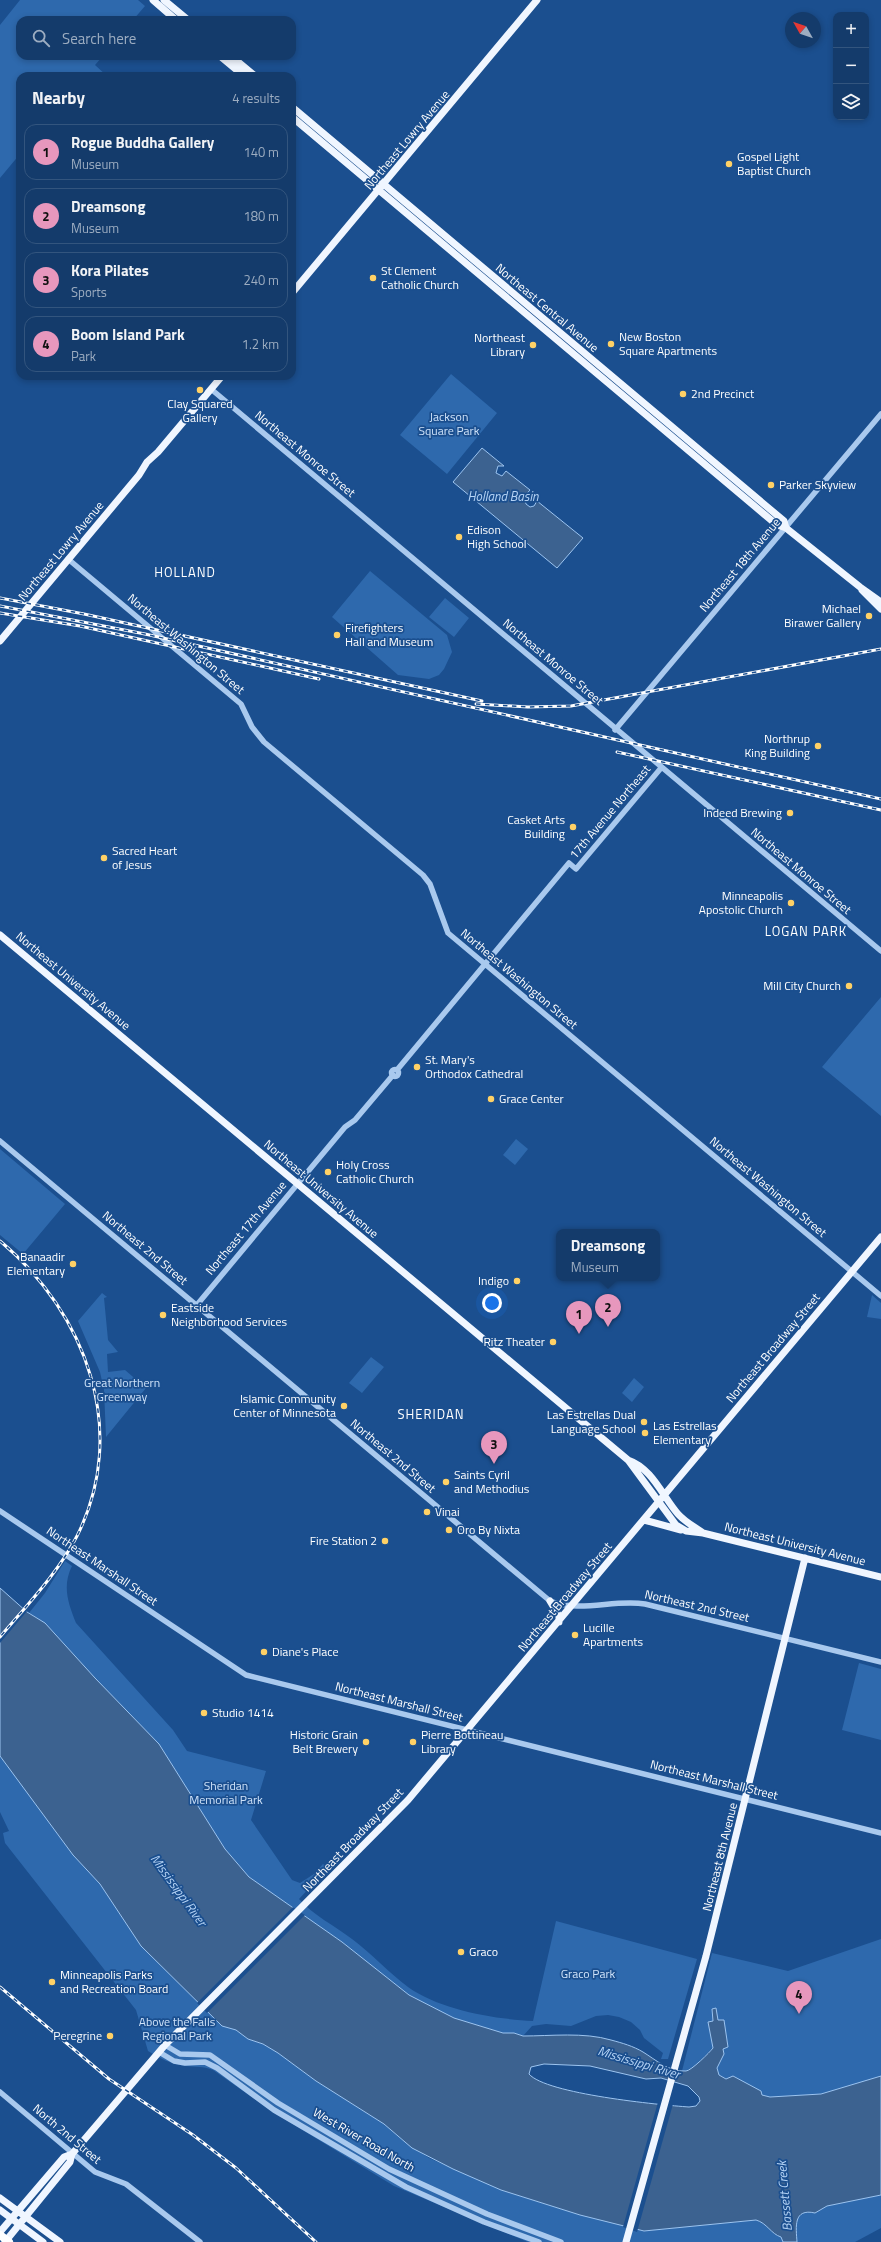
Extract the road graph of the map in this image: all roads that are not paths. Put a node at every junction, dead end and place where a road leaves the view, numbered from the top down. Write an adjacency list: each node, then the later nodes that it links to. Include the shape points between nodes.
1 (153, 0): 4 (main road)
2 (164, 0): 5 (main road)
3 (537, 0): 12 (main road, Northeast Lowry Avenue)
4 (171, 16)
5 (183, 16)
6 (225, 60): 8 (main road)
7 (236, 60): 9 (main road)
8 (239, 72)
9 (250, 72)
10 (296, 110): 12 (main road, Northeast Central Avenue)
11 (296, 120): 13 (main road, Northeast Central Avenue)
12 (384, 184): 13 (main road, Northeast Lowry Avenue); 18 (main road, Northeast Central Avenue, via 784,521)
13 (379, 190): 14 (main road, Northeast Lowry Avenue); 18 (main road, Northeast Central Avenue, via 777,525)
14 (296, 288)
15 (219, 380): 16 (main road, Northeast Lowry Avenue)
16 (211, 389): 19 (main road, Northeast Lowry Avenue); 24 (street, Northeast Monroe Street)
17 (881, 414): 18 (street, Northeast 18th Avenue)
18 (786, 528): 20 (main road, Northeast Central Avenue); 24 (street, Northeast 18th Avenue)
19 (68, 559): 23 (main road, Northeast Lowry Avenue); 28 (street, Northeast Washington Street, via 240,704 252,727 264,742 424,875 430,884 448,933)
20 (860, 587): 21 (main road, Northeast Central Avenue); 22 (main road, Northeast Central Avenue)
21 (881, 602)
22 (881, 609)
23 (0, 641)
24 (615, 730): 25 (street, Northeast Monroe Street)
25 (661, 768): 27 (street, Northeast Monroe Street); 28 (street, 17th Avenue Northeast, via 576,870 569,863)
26 (0, 935): 30 (main road, Northeast University Avenue)
27 (881, 951)
28 (485, 965): 30 (street, Northeast 17th Avenue, via 398,1070 393,1070 393,1075); 32 (street, Northeast Washington Street)
29 (0, 1141): 34 (street, Northeast 2nd Street)
30 (297, 1184): 34 (street, Northeast 17th Avenue); 35 (main road, Northeast University Avenue)
31 (881, 1237): 32 (main road, Northeast Broadway Street)
32 (852, 1272): 33 (street, Northeast Washington Street); 36 (main road, Northeast Broadway Street)
33 (881, 1296)
34 (196, 1306): 44 (street, Northeast 2nd Street)
35 (628, 1460): 36 (main road, Northeast University Avenue, via 637,1463 645,1471); 37 (main road, Northeast University Avenue)
36 (664, 1496): 37 (main road, Northeast Broadway Street); 41 (main road, Northeast University Avenue, via 679,1516)
37 (659, 1502): 39 (main road, Northeast Broadway Street); 40 (main road, Northeast University Avenue, via 676,1525)
38 (0, 1511): 49 (street, Northeast Marshall Street, via 240,1672)
39 (644, 1520): 40 (main road); 45 (main road, Northeast Broadway Street)
40 (686, 1531): 41 (main road, Northeast University Avenue)
41 (703, 1533): 42 (main road, Northeast University Avenue)
42 (805, 1558): 43 (main road, Northeast University Avenue); 47 (main road, Northeast 8th Avenue)
43 (881, 1577)
44 (550, 1601): 45 (street, Northeast 2nd Street); 46 (main road, via 560,1616)
45 (572, 1606): 46 (main road, Northeast Broadway Street); 47 (street, Northeast 2nd Street, via 637,1603)
46 (559, 1622): 49 (main road, Northeast Broadway Street)
47 (786, 1639): 48 (street, Northeast 2nd Street); 50 (main road, Northeast 8th Avenue)
48 (881, 1662)
49 (467, 1731): 50 (street, Northeast Marshall Street); 52 (main road, Northeast Broadway Street, via 408,1800)
50 (746, 1800): 51 (street, Northeast Marshall Street); 68 (main road, Northeast 8th Avenue, via 708,1949)
51 (881, 1833)
52 (166, 2045): 53 (main road, Northeast Broadway Street); 67 (street, West River Road North, via 180,2054 210,2055 278,2103 389,2169 480,2211)
53 (159, 2052): 55 (main road, Northeast Broadway Street); 66 (street, West River Road North, via 174,2061 205,2062 274,2110 406,2187 484,2222)
54 (0, 2092): 55 (street, North 2nd Street)
55 (72, 2154): 58 (main road, via 64,2157); 59 (main road, via 70,2162); 65 (street, North 2nd Street, via 95,2172 131,2187)
56 (0, 2198): 58 (main road)
57 (0, 2210): 58 (main road)
58 (14, 2215): 59 (main road); 59 (main road); 60 (main road)
59 (23, 2221): 61 (main road); 63 (main road); 64 (main road)
60 (0, 2233): 62 (highway)
61 (6, 2242)
62 (9, 2242)
63 (43, 2242)
64 (60, 2242)
65 (200, 2242)
66 (539, 2242)
67 (561, 2242)
68 (626, 2242)

